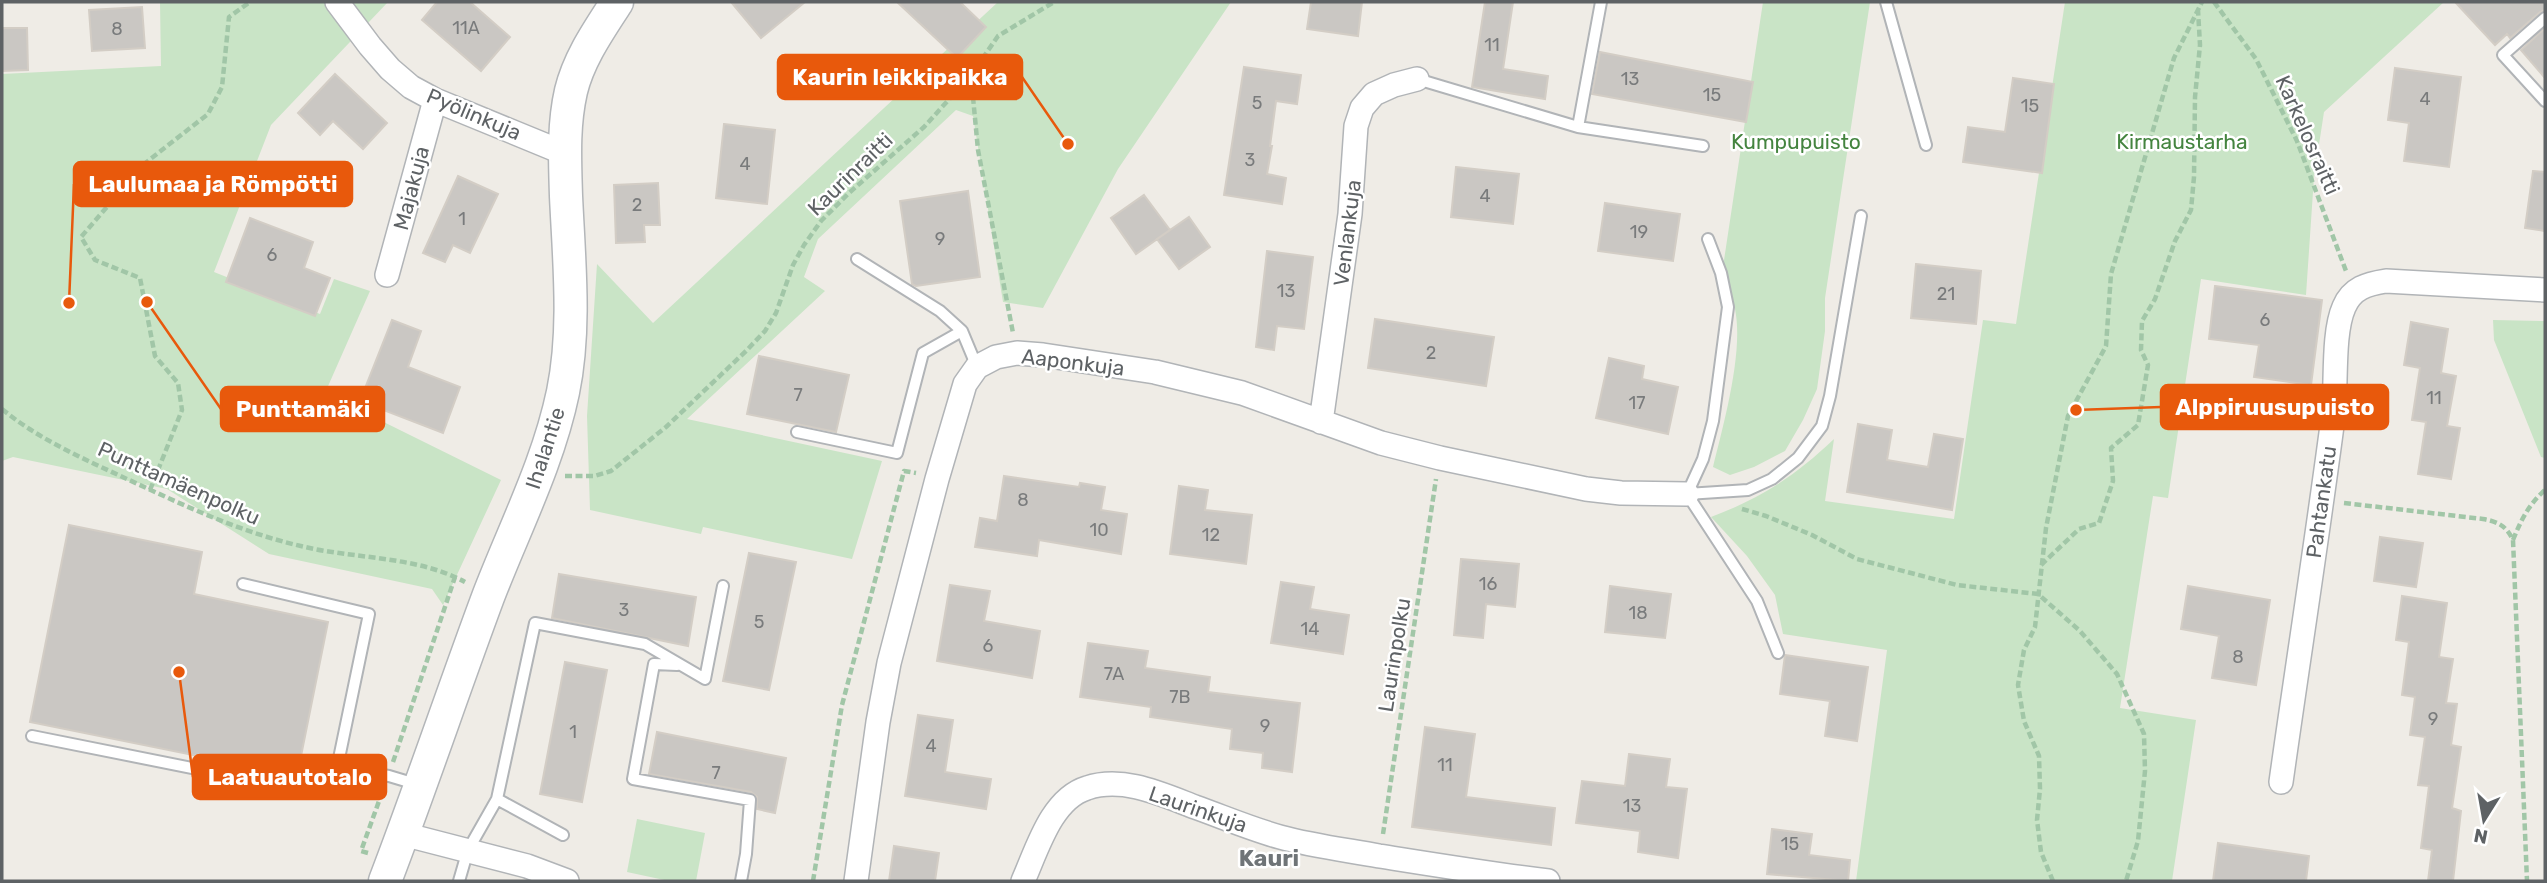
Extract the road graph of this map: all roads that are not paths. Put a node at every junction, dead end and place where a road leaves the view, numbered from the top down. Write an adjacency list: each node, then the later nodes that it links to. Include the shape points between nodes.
1 (337, 2): 7 (street, Pyölinkuja, via 390,69)
2 (617, 2): 12 (street, Ihalantie, via 583,57 566,119)
3 (1601, 2): 9 (lane)
4 (1885, 2): 10 (lane)
5 (2545, 18): 8 (lane, via 2503,55)
6 (1417, 79): 9 (lane); 20 (street, Venlankuja, via 1374,94 1362,107 1356,126 1350,214)
7 (435, 100): 12 (street, Pyölinkuja); 16 (street, Majakuja)
8 (2545, 101)
9 (1578, 127): 11 (lane)
10 (1926, 145)
11 (1703, 146)
12 (564, 153): 30 (street, Ihalantie, via 570,322 563,391 543,461 489,596)
13 (1861, 216): 22 (lane, via 1822,426 1798,458 1772,479 1748,490)
14 (1708, 239): 22 (lane, via 1728,307 1713,421)
15 (857, 259): 18 (lane, via 940,311)
16 (387, 275)
17 (2545, 290): 29 (street, Pahtankatu, via 2386,281 2353,292 2343,308 2335,404)
18 (962, 331): 19 (lane); 21 (lane, via 923,353 897,453)
19 (977, 367): 20 (street, Aaponkuja, via 1017,353 1155,372 1242,393); 39 (street, via 957,404 889,663)
20 (1321, 422): 22 (street, Aaponkuja, via 1440,458 1586,489)
21 (797, 432)
22 (1687, 494): 25 (lane, via 1757,601)
23 (243, 584): 28 (lane, via 369,614)
24 (723, 586): 26 (lane, via 705,679)
25 (1778, 653)
26 (681, 666): 31 (lane, via 645,644 535,623); 38 (lane, via 654,664 633,779 750,800)
27 (32, 736): 28 (lane, via 302,790)
28 (337, 768): 30 (lane)
29 (2281, 782)
30 (422, 786): 32 (street, Ihalantie)
31 (497, 799): 33 (lane); 34 (lane)
32 (403, 834): 34 (street); 35 (street, Ihalantie)
33 (562, 835)
34 (468, 850): 36 (lane); 37 (street)
35 (386, 881)
36 (459, 881)
37 (567, 881)
38 (741, 881)
39 (856, 881)
40 (1023, 881): 41 (street, Laurinkuja, via 1053,817 1066,800 1084,788 1107,783 1163,795 1320,847)
41 (1548, 881)

